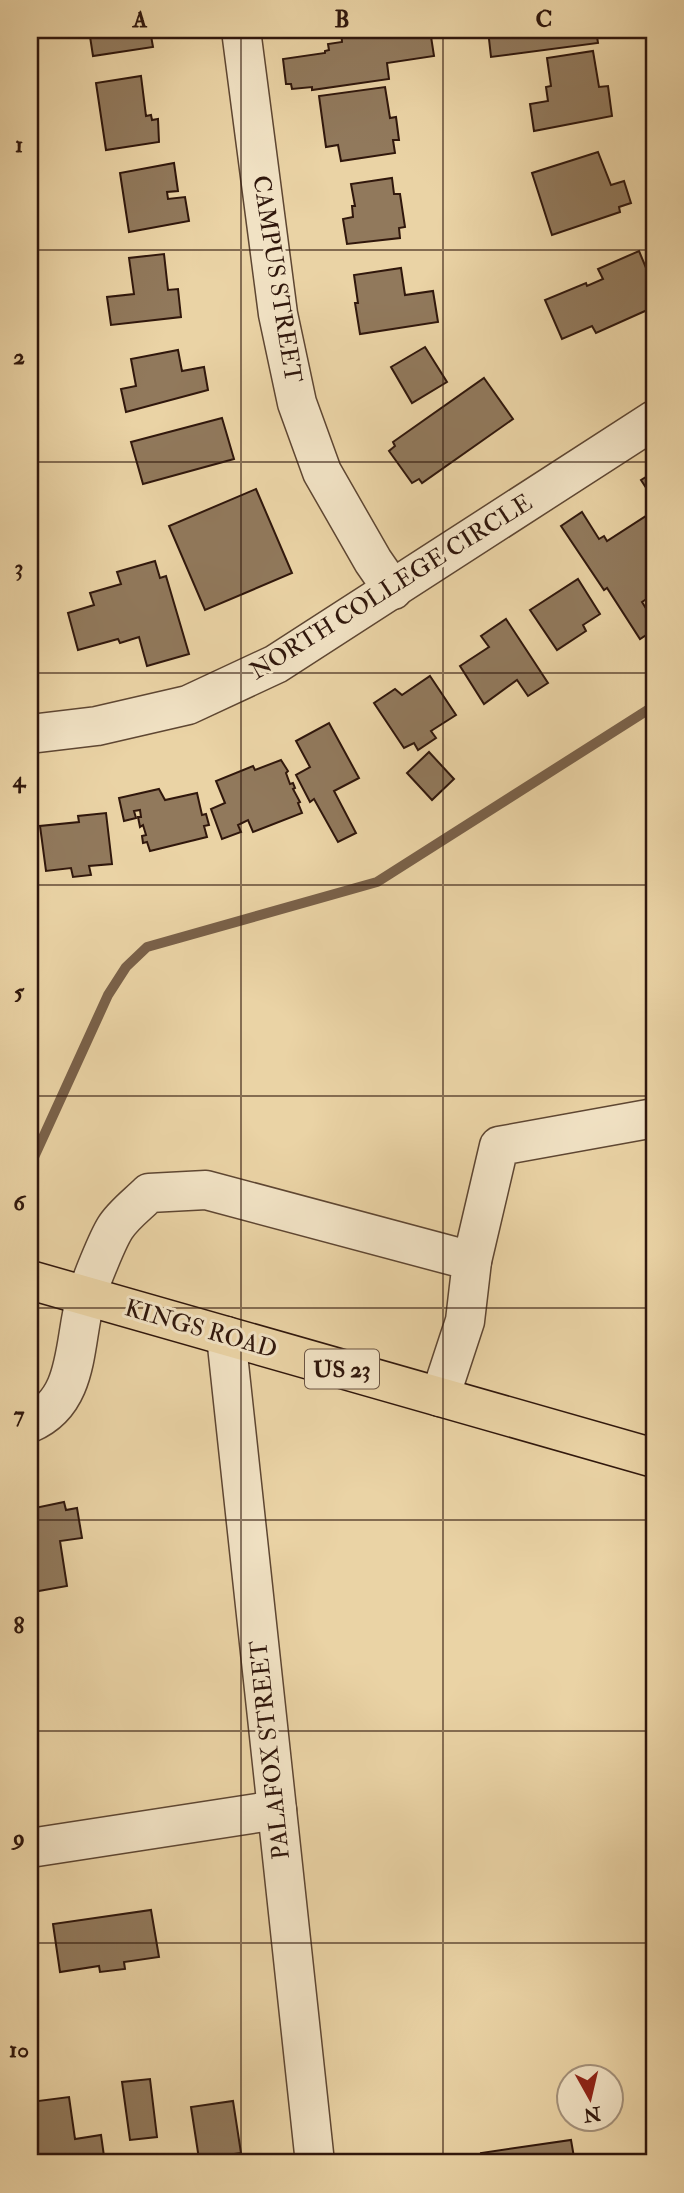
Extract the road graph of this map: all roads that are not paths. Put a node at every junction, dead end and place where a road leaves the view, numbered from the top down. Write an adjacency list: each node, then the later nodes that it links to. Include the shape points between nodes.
1 (241, 30): 3 (street, CAMPUS STREET, via 278,314 298,403 322,472)
2 (654, 419): 3 (street, NORTH COLLEGE CIRCLE)
3 (393, 590): 4 (street, NORTH COLLEGE CIRCLE, via 276,664 188,705 97,726)
4 (30, 734)
5 (654, 1118): 6 (street, via 499,1146)
6 (472, 1261): 8 (street, via 206,1190 149,1193 116,1227); 10 (street, via 465,1321)
7 (30, 1280): 8 (main road, KINGS ROAD / US 23)
8 (86, 1297): 9 (main road, KINGS ROAD / US 23); 11 (street, via 65,1392)
9 (226, 1336): 10 (main road, KINGS ROAD / US 23); 13 (street, PALAFOX STREET)
10 (440, 1397): 12 (main road, KINGS ROAD / US 23)
11 (30, 1423)
12 (654, 1458)
13 (277, 1810): 14 (street); 15 (street, PALAFOX STREET)
14 (30, 1848)
15 (315, 2163)

